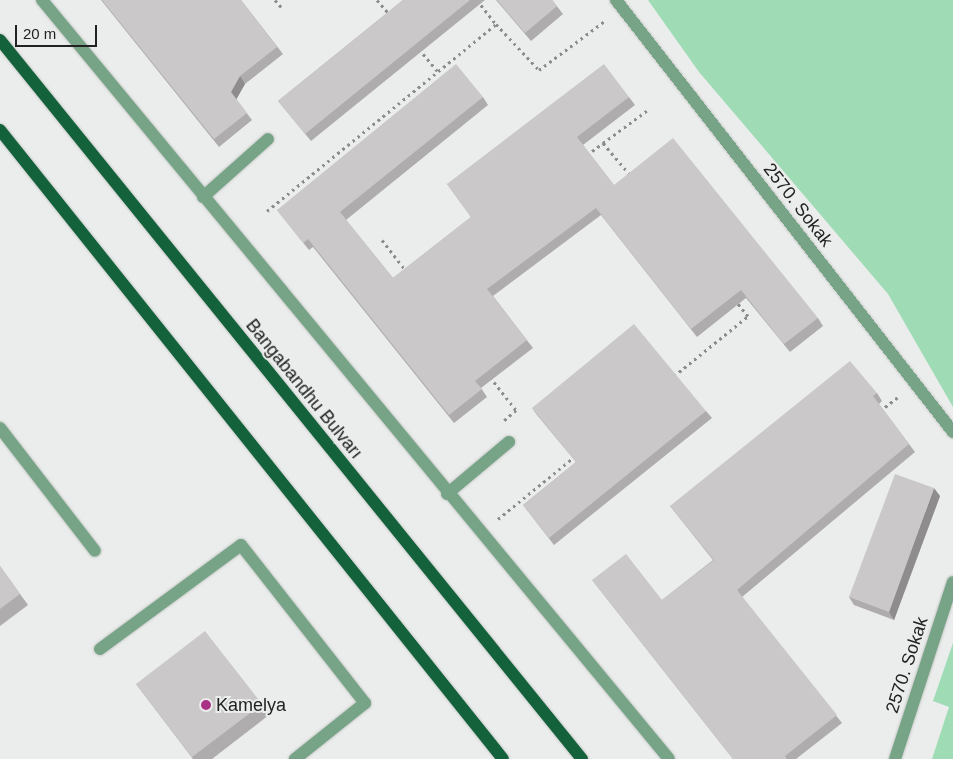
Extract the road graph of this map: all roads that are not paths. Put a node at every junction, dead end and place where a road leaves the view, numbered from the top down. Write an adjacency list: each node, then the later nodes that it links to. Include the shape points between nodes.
1 (42, 0): 6 (street)
2 (619, 4): 8 (street, 2570. Sokak)
3 (0, 40): 16 (main road, Bangabandhu Bulvarı)
4 (0, 130): 15 (main road)
5 (268, 139): 6 (street)
6 (203, 197): 10 (street)
7 (0, 428): 11 (street)
8 (953, 432)
9 (509, 442): 10 (street)
10 (447, 494): 17 (street)
11 (95, 551)
12 (953, 582): 18 (street, 2570. Sokak)
13 (100, 648): 14 (street, via 241,545 365,703)
14 (295, 759)
15 (503, 759)
16 (582, 759)
17 (668, 759)
18 (895, 759)

